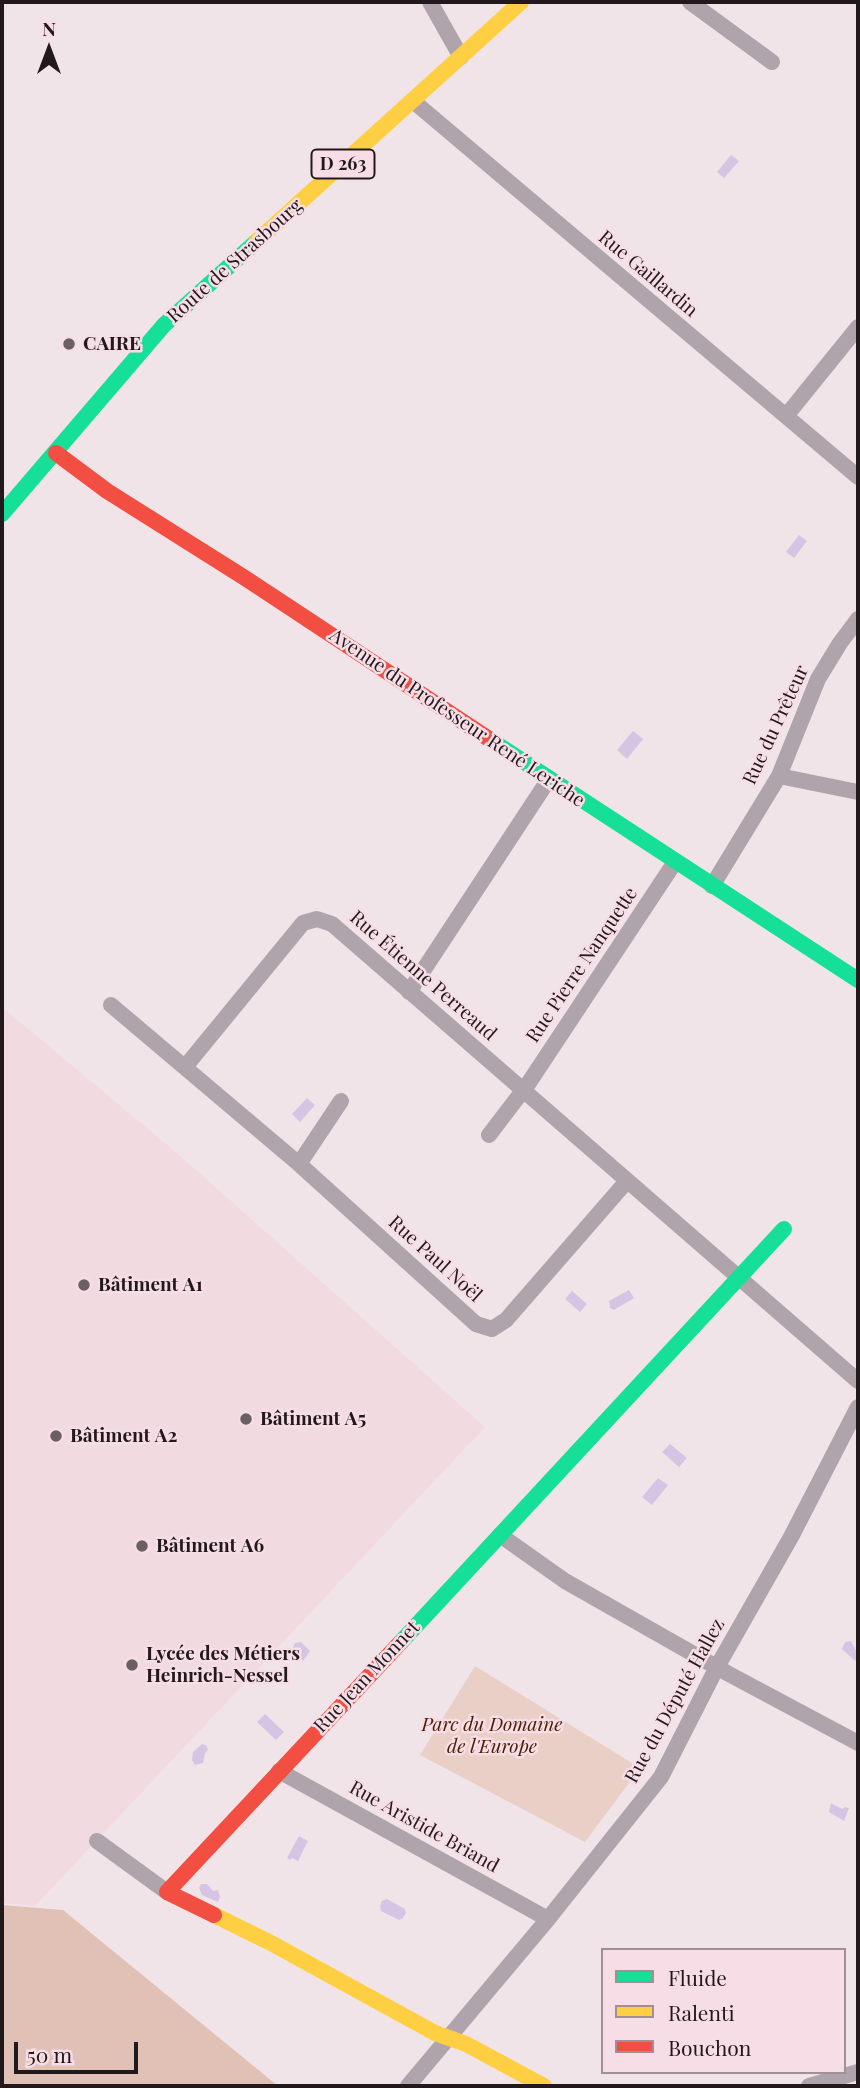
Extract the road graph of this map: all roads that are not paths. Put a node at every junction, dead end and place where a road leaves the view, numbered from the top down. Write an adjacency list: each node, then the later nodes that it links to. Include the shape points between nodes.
1 (430, 2): 4 (street)
2 (521, 2): 4 (street, Route de Strasbourg / D 263)
3 (690, 2): 5 (street)
4 (461, 57): 6 (street, Route de Strasbourg / D 263)
5 (772, 62)
6 (413, 101): 8 (street, Rue Gaillardin); 9 (street, Route de Strasbourg / D 263, via 164,325)
7 (858, 327): 8 (street)
8 (786, 416): 10 (street, Rue Gaillardin)
9 (56, 453): 11 (street, Route de Strasbourg / D 263); 14 (street, Avenue du Professeur René Leriche, via 107,491)
10 (858, 477)
11 (2, 514)
12 (858, 619): 13 (street, Rue du Prêteur, via 818,679)
13 (779, 776): 15 (street); 17 (street, Rue du Prêteur)
14 (549, 779): 16 (street, Avenue du Professeur René Leriche); 19 (street)
15 (858, 792)
16 (675, 862): 17 (street, Avenue du Professeur René Leriche); 22 (street, Rue Pierre Nanquette)
17 (712, 886): 18 (street, Avenue du Professeur René Leriche)
18 (858, 980)
19 (410, 992): 21 (street, Rue Étienne Perreaud, via 332,924 317,919 303,923); 22 (street, Rue Étienne Perreaud)
20 (111, 1005): 21 (street, Rue Paul Noël)
21 (185, 1067): 25 (street, Rue Paul Noël)
22 (523, 1091): 24 (street); 26 (street, Rue Étienne Perreaud)
23 (341, 1101): 25 (street)
24 (489, 1135)
25 (299, 1164): 26 (street, Rue Paul Noël, via 476,1324 492,1328 506,1321)
26 (627, 1181): 28 (street, Rue Étienne Perreaud)
27 (784, 1229): 28 (street, Rue Jean Monnet)
28 (740, 1278): 29 (street, Rue Étienne Perreaud); 31 (street, Rue Jean Monnet)
29 (858, 1381)
30 (858, 1407): 32 (street, Rue du Député Hallez)
31 (500, 1535): 32 (street, via 565,1581); 34 (street, Rue Jean Monnet)
32 (718, 1667): 33 (street); 37 (street, Rue du Député Hallez, via 661,1777)
33 (858, 1743)
34 (279, 1771): 36 (street, Rue Jean Monnet); 37 (street, Rue Aristide Briand)
35 (97, 1841): 36 (street)
36 (167, 1892): 38 (street)
37 (548, 1919): 38 (street, Rue du Député Hallez)
38 (449, 2038): 41 (street, Rue du Député Hallez); 42 (street)
39 (858, 2072): 40 (street)
40 (813, 2081)
41 (408, 2086)
42 (544, 2086)

